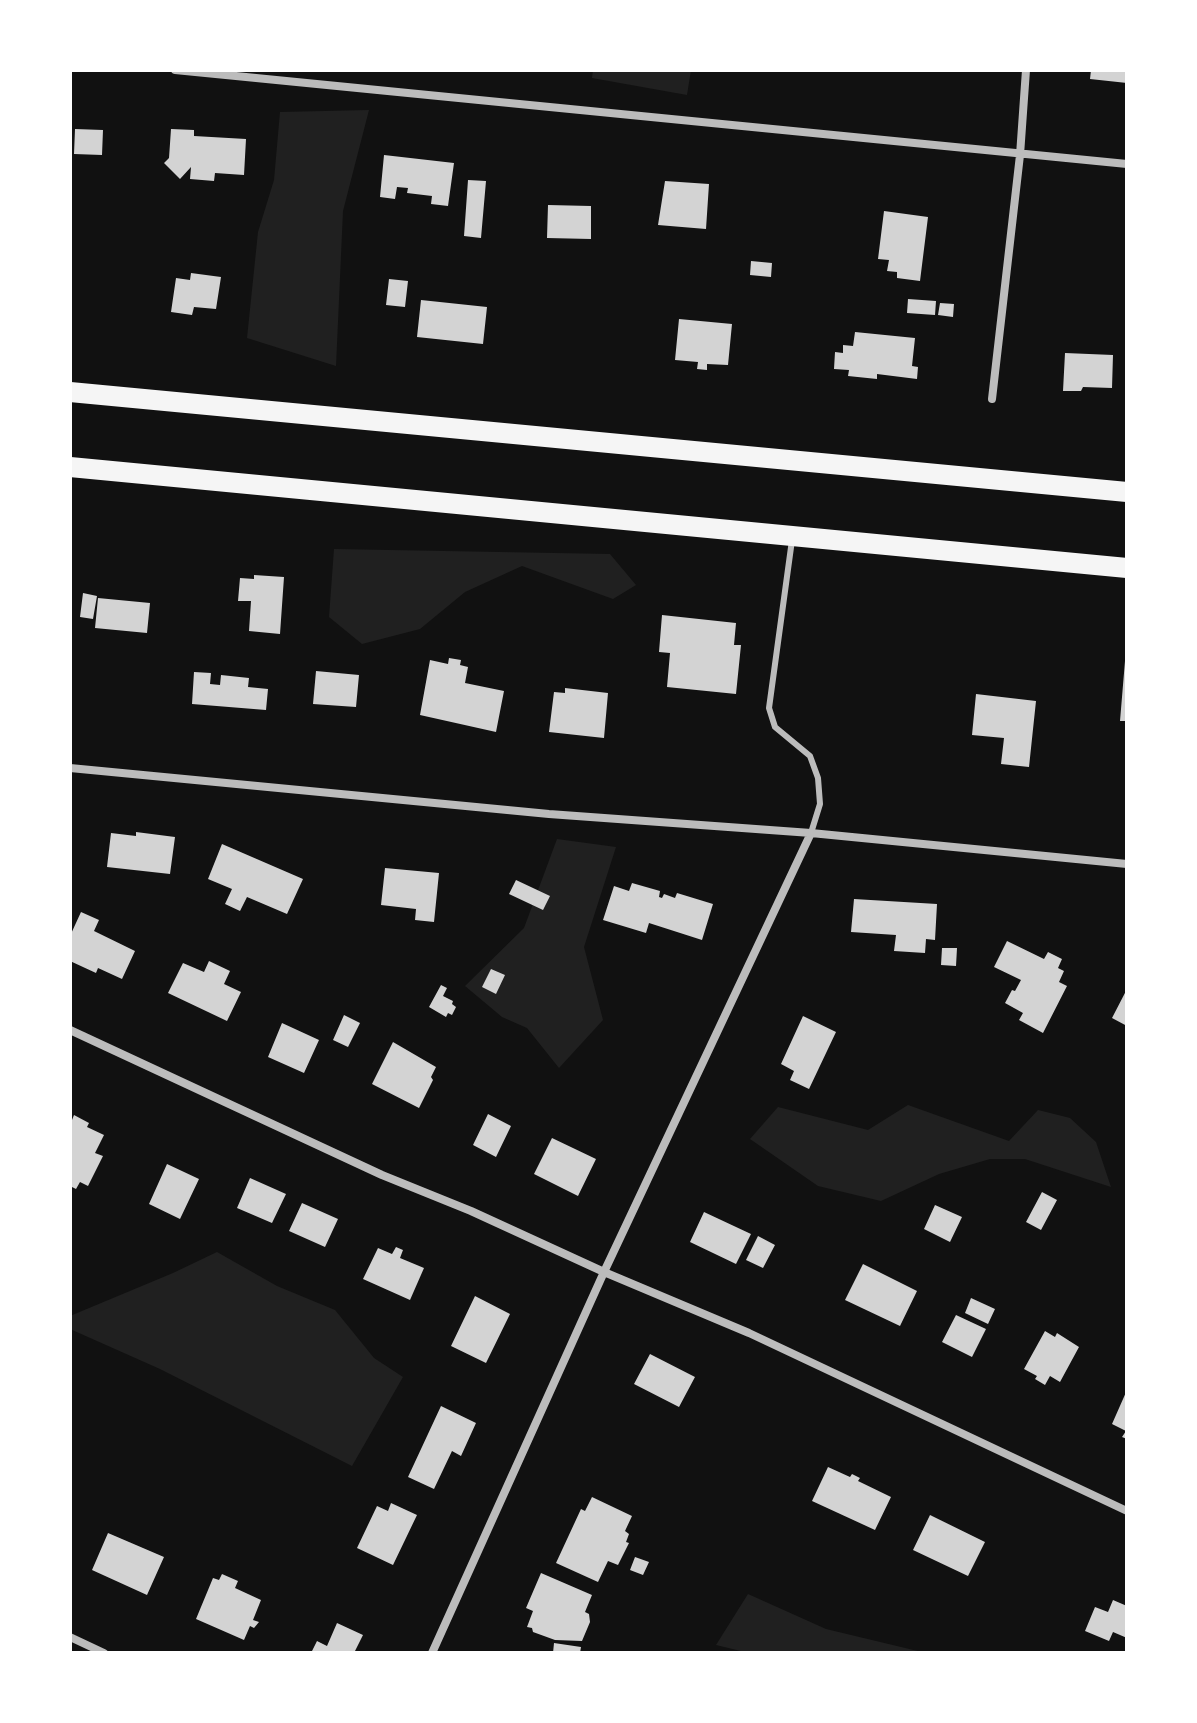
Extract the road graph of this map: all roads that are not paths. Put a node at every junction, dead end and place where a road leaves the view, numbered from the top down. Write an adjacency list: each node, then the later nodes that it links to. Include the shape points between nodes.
1 (175, 70): 3 (street)
2 (1026, 70): 3 (street)
3 (1020, 155): 4 (street); 6 (street)
4 (1127, 164)
5 (70, 392): 8 (highway)
6 (992, 399)
7 (70, 467): 9 (highway)
8 (1127, 492)
9 (793, 534): 10 (highway); 12 (lane, via 769,708 775,727 810,756 818,778 820,804)
10 (1127, 568)
11 (70, 768): 12 (street)
12 (811, 833): 13 (street); 15 (street)
13 (1127, 864)
14 (70, 1030): 15 (street)
15 (604, 1272): 16 (street, via 749,1333); 19 (street)
16 (1127, 1511)
17 (70, 1637): 18 (street)
18 (104, 1653)
19 (432, 1653)

